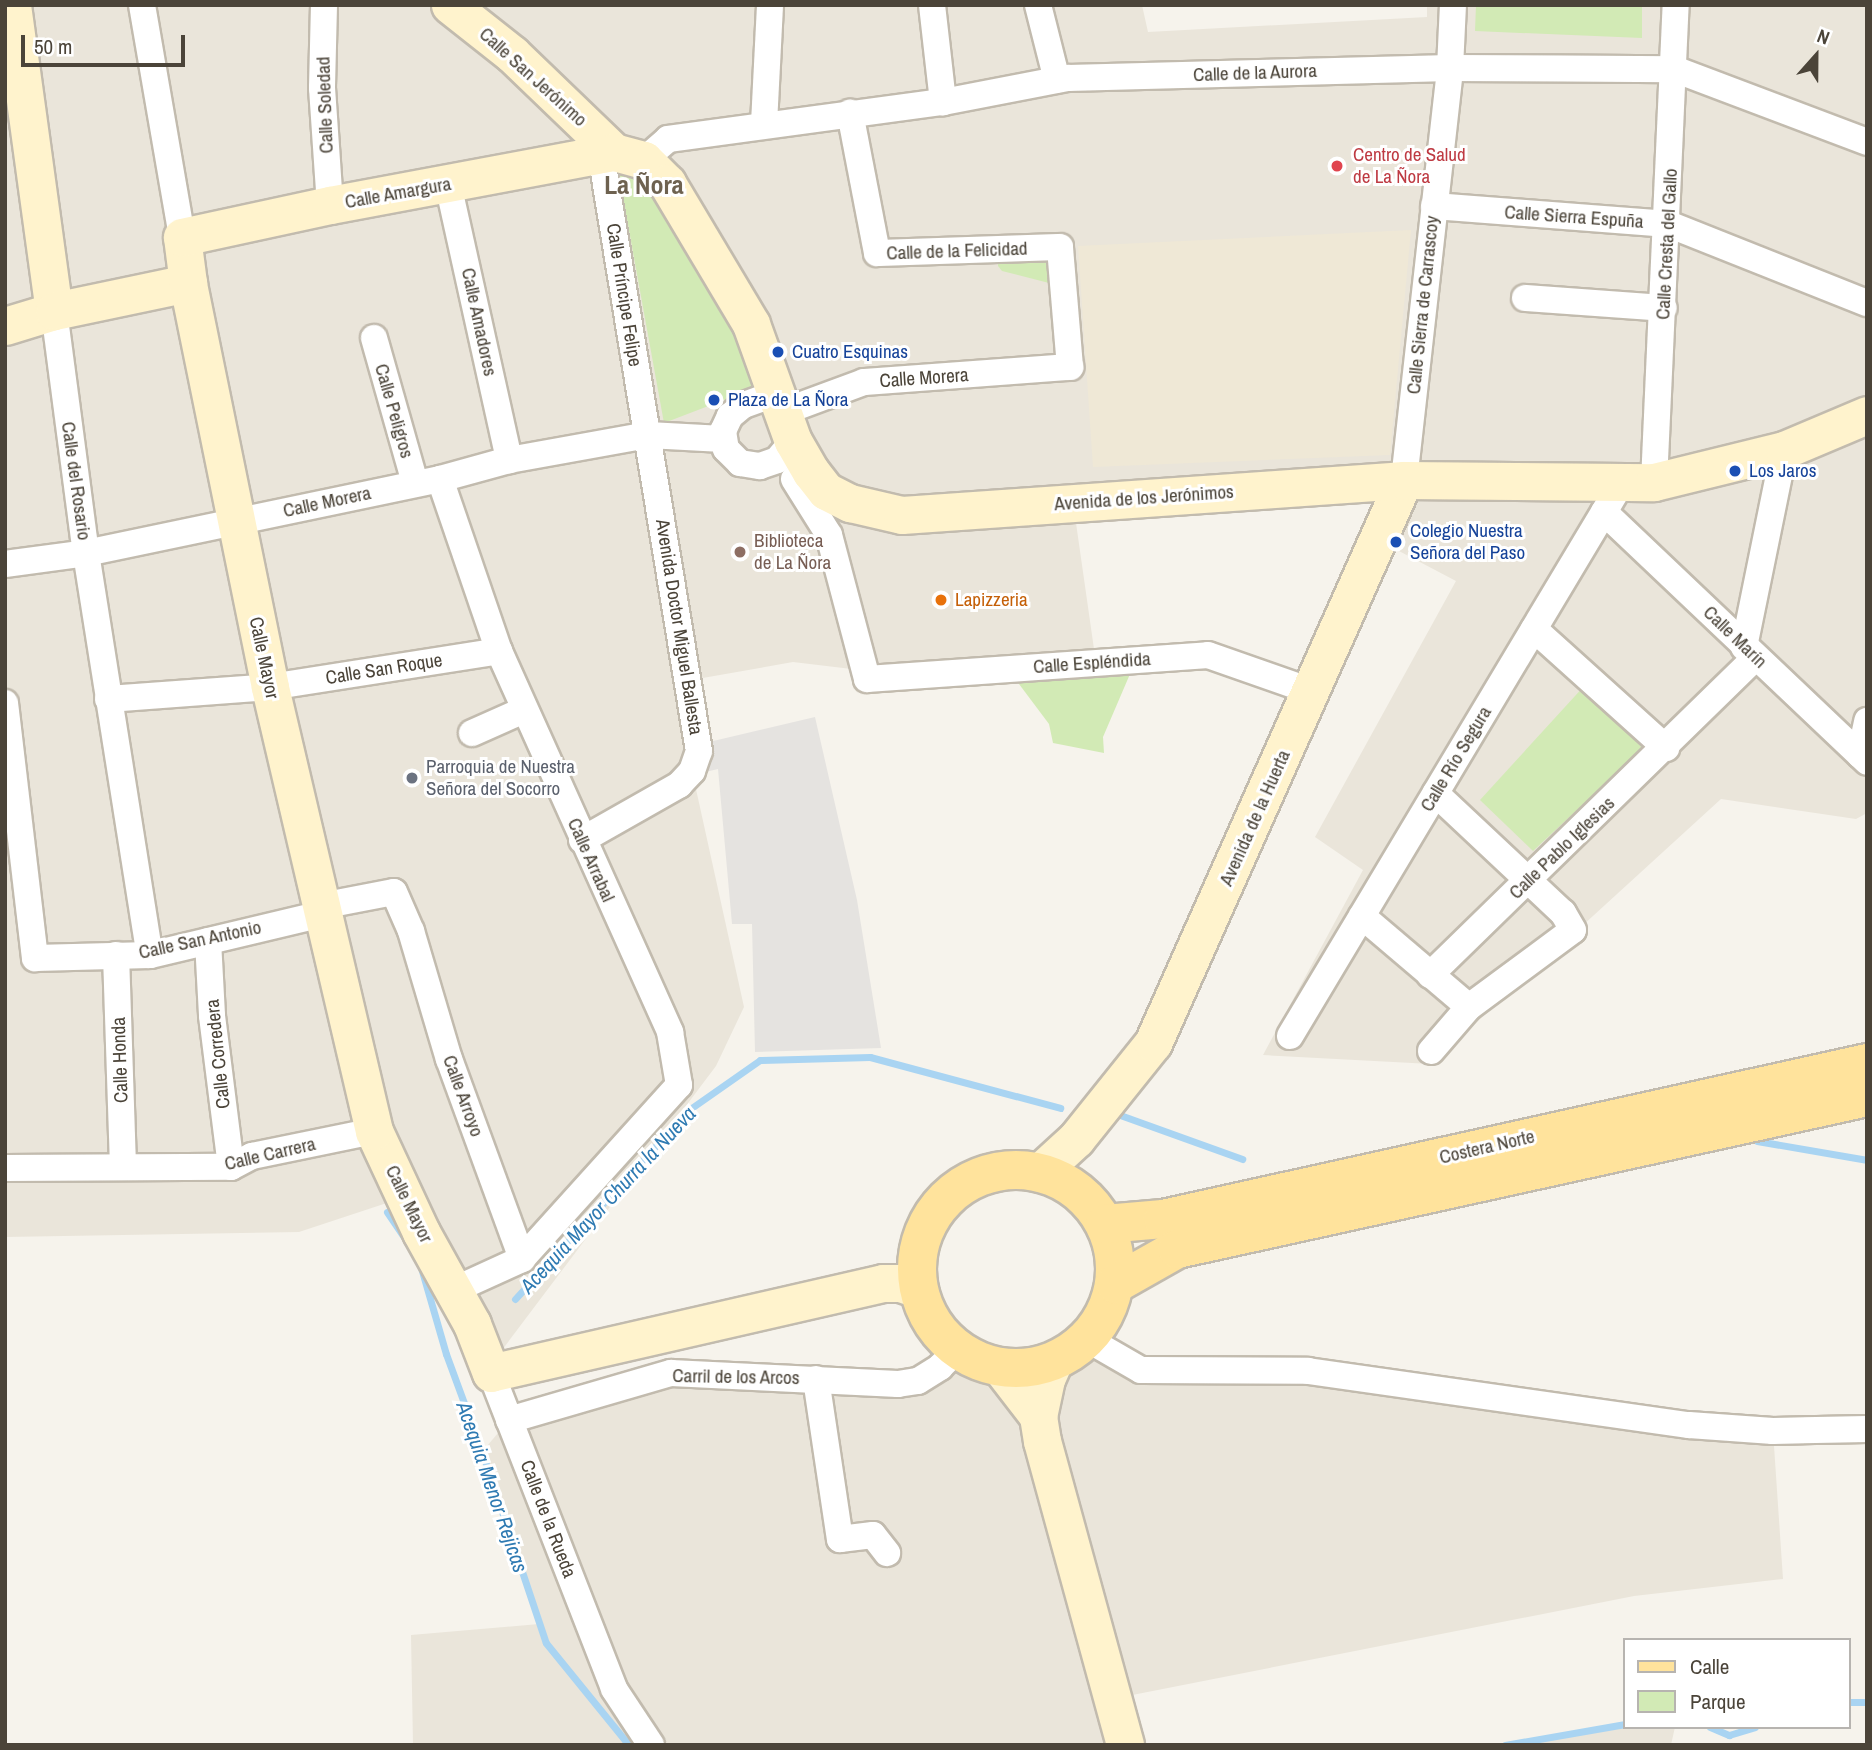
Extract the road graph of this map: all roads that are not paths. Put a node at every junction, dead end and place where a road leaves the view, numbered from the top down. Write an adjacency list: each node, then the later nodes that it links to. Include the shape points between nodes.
1 (12, 5): 27 (street, Calle del Rosario)
2 (142, 5): 22 (street, Calle Mayor)
3 (324, 5): 19 (street, Calle Soledad)
4 (450, 5): 17 (street, Calle San Jerónimo, via 512,54)
5 (770, 5): 15 (street)
6 (932, 5): 13 (street)
7 (1038, 5): 12 (street)
8 (1453, 5): 10 (street, Calle Sierra de Carrascoy)
9 (1676, 5): 11 (street, Calle Cresta del Gallo)
10 (1450, 68): 11 (street, Calle de la Aurora); 12 (street, Calle de la Aurora); 20 (street, Calle Sierra de Carrascoy)
11 (1674, 69): 16 (street, Calle de la Aurora); 21 (street, Calle Cresta del Gallo)
12 (1057, 80): 13 (street, Calle de la Aurora)
13 (943, 102): 14 (street, Calle de la Aurora)
14 (850, 114): 15 (street, Calle de la Aurora); 30 (street, Calle de la Felicidad, via 877,253 1060,247)
15 (764, 124): 17 (street, Calle de la Aurora, via 668,139)
16 (1867, 142)
17 (620, 155): 18 (street, Calle Amargura); 31 (street, Avenida de los Jerónimos, via 667,183 751,324); 33 (street, Calle Príncipe Felipe)
18 (448, 184): 19 (street, Calle Amargura); 36 (street, Calle Amadores)
19 (330, 205): 22 (street, Calle Amargura)
20 (1434, 206): 21 (street, Calle Sierra Espuña); 39 (street, Calle Sierra de Carrascoy)
21 (1668, 224): 25 (street, Calle Sierra Espuña); 26 (street, Calle Cresta del Gallo)
22 (182, 237): 23 (street, Calle Mayor)
23 (188, 283): 27 (street); 43 (street, Calle Mayor)
24 (1525, 298): 26 (street)
25 (1867, 303)
26 (1664, 308): 41 (street, Calle Cresta del Gallo)
27 (54, 311): 28 (street); 45 (street, Calle del Rosario)
28 (5, 326)
29 (374, 338): 40 (street, Calle Peligros)
30 (1070, 367): 31 (street, Calle Morera, via 864,382)
31 (785, 415): 34 (street, via 735,411 726,423); 37 (street, via 777,460); 38 (street, Avenida de los Jerónimos)
32 (1867, 415): 35 (street, Avenida de los Jerónimos)
33 (648, 435): 34 (street, Calle Morera); 36 (street, Calle Morera); 60 (street, Avenida Doctor Miguel Ballesta, via 699,751 692,771 679,785)
34 (723, 439): 37 (street, via 732,457)
35 (1784, 450): 41 (street, Avenida de los Jerónimos); 49 (street)
36 (509, 460): 40 (street, Calle Morera)
37 (760, 466): 38 (street)
38 (806, 480): 42 (street, Avenida de los Jerónimos); 44 (street)
39 (1404, 480): 41 (street, Avenida de los Jerónimos); 42 (street, Avenida de los Jerónimos, via 902,515); 51 (street, Avenida de la Huerta)
40 (427, 481): 43 (street, Calle Morera); 48 (street, Calle Arrabal)
41 (1627, 492): 47 (street, Calle Río Segura); 49 (street, Calle Marín)
42 (850, 503): 44 (street)
43 (236, 522): 45 (street, Calle Morera); 50 (street, Calle Mayor)
44 (829, 535): 51 (street, Calle Espléndida, via 867,679 1208,655)
45 (86, 553): 46 (street, Calle Morera); 52 (street, Calle del Rosario)
46 (5, 564)
47 (1534, 629): 57 (street); 59 (street, Calle Río Segura)
48 (499, 651): 50 (street, Calle San Roque); 54 (street, Calle Arrabal)
49 (1750, 652): 57 (street, Calle Pablo Iglesias); 58 (street, Calle Marín)
50 (270, 687): 52 (street, Calle San Roque); 62 (street, Calle Mayor)
51 (1311, 691): 78 (street, Avenida de la Huerta, via 1153,1042 1076,1139)
52 (108, 699): 67 (street, Calle del Rosario)
53 (5, 704): 66 (street, Calle San Antonio, via 35,958)
54 (524, 710): 56 (street); 60 (street, Calle Arrabal)
55 (1867, 721): 58 (street)
56 (472, 733)
57 (1666, 748): 61 (street, Calle Pablo Iglesias)
58 (1863, 759)
59 (1435, 793): 61 (street); 63 (street, Calle Río Segura)
60 (582, 840): 80 (street, Calle Arrabal, via 670,1032 679,1085)
61 (1529, 880): 68 (street, Calle Pablo Iglesias); 69 (street, via 1563,913 1573,930)
62 (321, 910): 64 (street, Calle San Antonio, via 394,892); 65 (street, Calle San Antonio); 74 (street, Calle Mayor)
63 (1362, 916): 68 (street); 70 (street, Calle Río Segura)
64 (411, 931): 80 (street, Calle Arroyo, via 449,1059)
65 (208, 941): 67 (street, Calle San Antonio); 76 (street, Calle Corredera, via 212,1016)
66 (116, 955): 67 (street, Calle San Antonio); 75 (street, Calle Honda)
67 (150, 955)
68 (1430, 975): 69 (street)
69 (1469, 1007): 71 (street)
70 (1290, 1037)
71 (1430, 1051)
72 (1867, 1063): 79 (main road, Costera Norte, via 1163,1219)
73 (1867, 1097): 81 (main road, Costera Norte, via 1177,1249)
74 (374, 1131): 76 (street, Calle Carrera, via 251,1156); 83 (street, Calle Mayor)
75 (123, 1166): 76 (street, Calle Carrera); 77 (street, Calle Carrera)
76 (231, 1167)
77 (5, 1168)
78 (1054, 1178): 79 (main road, via 1083,1195); 82 (main road, via 1000,1171 962,1185 946,1198 923,1231 916,1269)
79 (1105, 1224): 81 (main road, via 1114,1254)
80 (522, 1259): 83 (street)
81 (1115, 1284): 84 (main road, via 1105,1314)
82 (918, 1289): 85 (main road, via 931,1321); 88 (street, via 883,1283)
83 (454, 1290): 88 (street, Calle de la Rueda)
84 (1087, 1339): 86 (main road); 92 (street, via 1141,1370 1302,1371 1689,1425 1773,1431)
85 (957, 1350): 87 (main road); 89 (street, Carril de los Arcos, via 918,1381)
86 (1054, 1361): 87 (main road); 90 (street)
87 (1001, 1367): 90 (street)
88 (491, 1373): 91 (street, Calle de la Rueda)
89 (816, 1379): 91 (street, Carril de los Arcos, via 671,1373); 93 (street, via 840,1539 873,1535)
90 (1038, 1416): 95 (street)
91 (509, 1420): 94 (street, Calle de la Rueda, via 614,1689)
92 (1867, 1429)
93 (887, 1553)
94 (650, 1745)
95 (1125, 1745)

